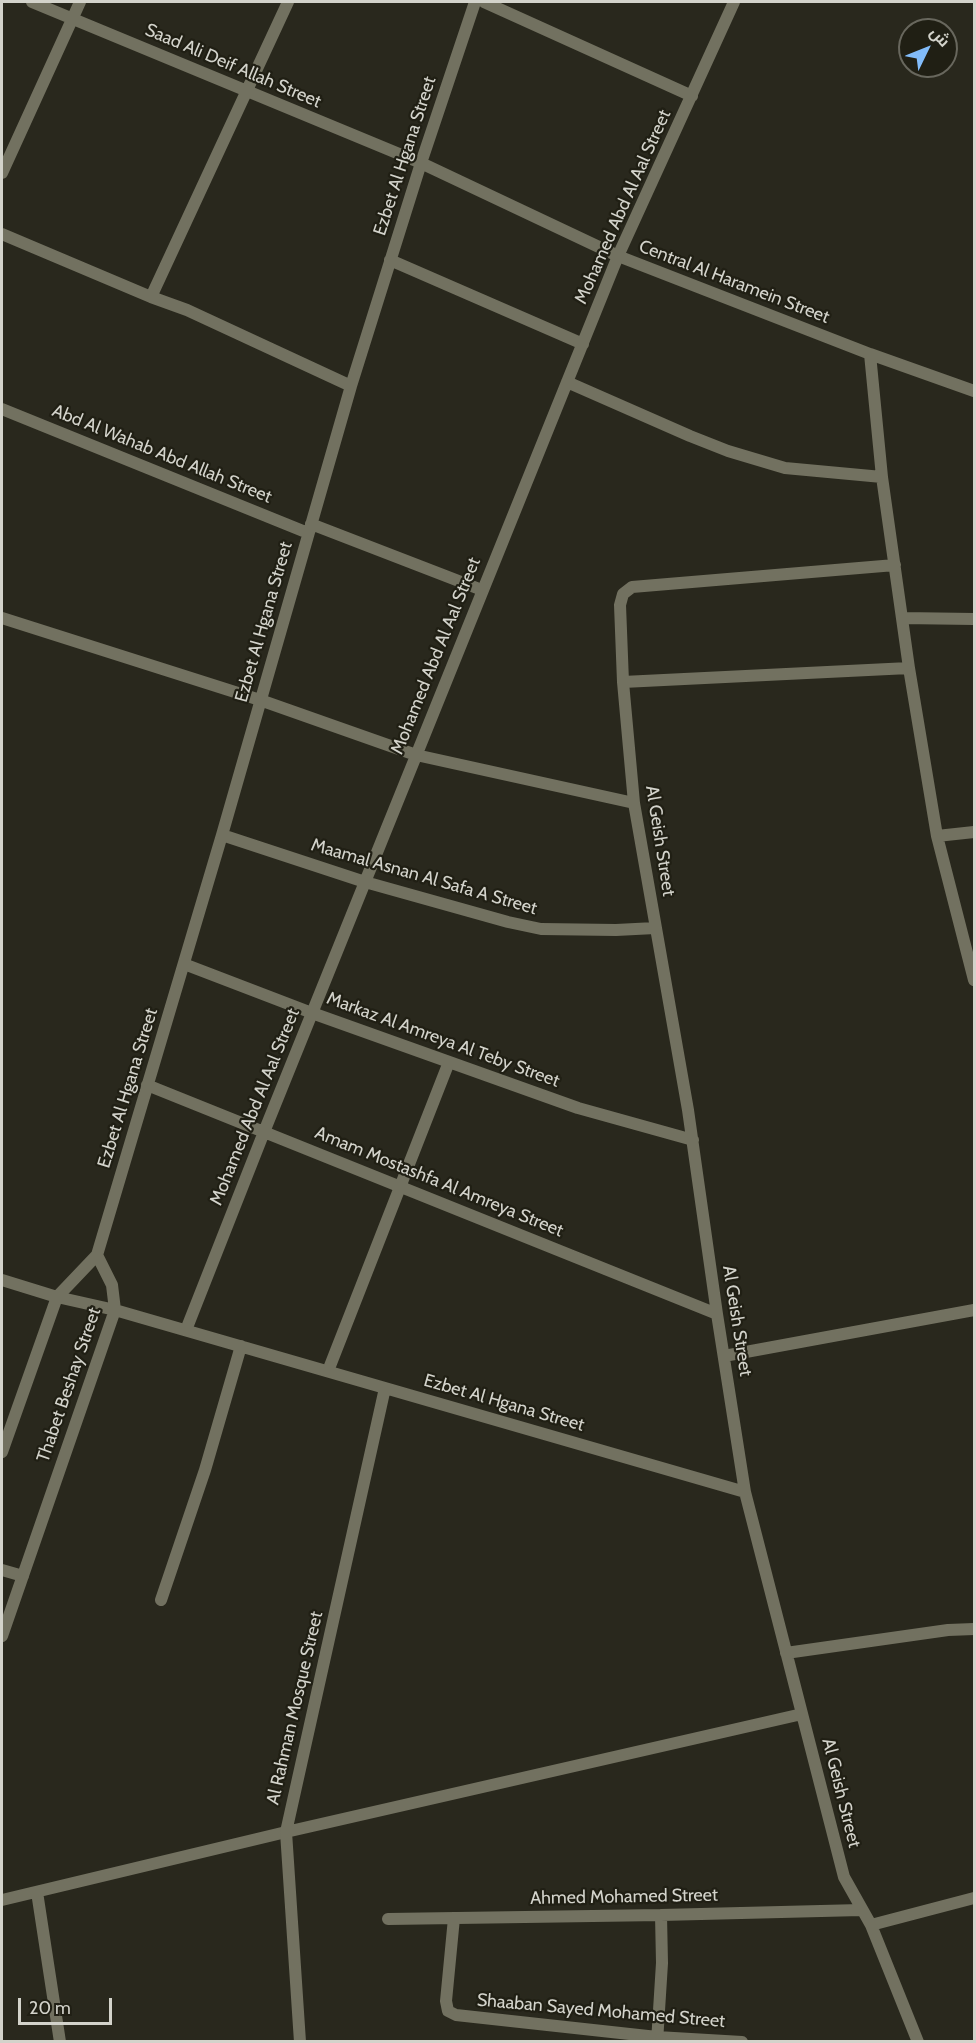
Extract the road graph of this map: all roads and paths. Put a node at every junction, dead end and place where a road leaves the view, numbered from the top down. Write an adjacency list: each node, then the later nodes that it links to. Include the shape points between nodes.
1 (32, 2): 7 (street, Saad Ali Deif Allah Street)
2 (80, 2): 7 (street)
3 (288, 2): 8 (street)
4 (475, 2): 10 (street, Ezbet Al Hgana Street)
5 (484, 2): 9 (street)
6 (734, 2): 9 (street, Mohamed Abd Al Aal Street)
7 (72, 18): 8 (street, Saad Ali Deif Allah Street); 11 (street)
8 (246, 92): 10 (street, Saad Ali Deif Allah Street); 15 (street)
9 (692, 96): 13 (street, Mohamed Abd Al Aal Street)
10 (421, 163): 13 (street, Central Al Haramein Street); 14 (street, Ezbet Al Hgana Street)
11 (2, 173)
12 (2, 234): 15 (street)
13 (618, 256): 16 (street, Mohamed Abd Al Aal Street); 17 (street, Central Al Haramein Street)
14 (390, 260): 16 (street); 19 (street, Ezbet Al Hgana Street)
15 (151, 297): 19 (street)
16 (583, 344): 18 (street, Mohamed Abd Al Aal Street)
17 (870, 354): 20 (street, Central Al Haramein Street); 22 (street)
18 (567, 382): 22 (street, via 728,451 785,468); 25 (street, Mohamed Abd Al Aal Street)
19 (351, 386): 23 (street, Ezbet Al Hgana Street)
20 (975, 391)
21 (2, 409): 23 (street, Abd Al Wahab Abd Allah Street)
22 (882, 477): 24 (street)
23 (310, 528): 25 (street, Abd Al Wahab Abd Allah Street); 31 (street, Ezbet Al Hgana Street)
24 (895, 565): 27 (street); 30 (street, Al Geish Street, via 632,586 623,594 620,605)
25 (482, 590): 32 (street, Mohamed Abd Al Aal Street)
26 (2, 618): 31 (street)
27 (902, 618): 28 (street); 29 (street)
28 (975, 619)
29 (909, 668): 30 (street); 36 (street)
30 (623, 682): 33 (street, Al Geish Street)
31 (260, 700): 32 (street); 35 (street, Ezbet Al Hgana Street)
32 (416, 755): 33 (street); 37 (street, Mohamed Abd Al Aal Street)
33 (634, 803): 38 (street, Al Geish Street)
34 (975, 832): 36 (street)
35 (222, 835): 37 (street, Maamal Asnan Al Safa A Street); 39 (street, Ezbet Al Hgana Street)
36 (937, 836): 40 (street)
37 (365, 882): 38 (street, Maamal Asnan Al Safa A Street, via 541,929); 41 (street, Mohamed Abd Al Aal Street)
38 (656, 928): 45 (street, Al Geish Street)
39 (184, 964): 41 (street, Markaz Al Amreya Al Teby Street); 43 (street, Ezbet Al Hgana Street)
40 (975, 980)
41 (312, 1013): 42 (street, Markaz Al Amreya Al Teby Street); 44 (street, Mohamed Abd Al Aal Street)
42 (449, 1062): 45 (street, Markaz Al Amreya Al Teby Street, via 578,1108); 46 (street)
43 (147, 1085): 44 (street, Amam Mostashfa Al Amreya Street); 47 (street, Ezbet Al Hgana Street)
44 (264, 1132): 46 (street, Amam Mostashfa Al Amreya Street); 53 (street, Mohamed Abd Al Aal Street)
45 (693, 1140): 52 (street, Al Geish Street)
46 (400, 1186): 52 (street, Amam Mostashfa Al Amreya Street); 56 (street)
47 (97, 1255): 49 (street, Thabet Beshay Street); 50 (street, Thabet Beshay Street, via 112,1285)
48 (2, 1280): 49 (street, Ezbet Al Hgana Street)
49 (57, 1297): 50 (street, Ezbet Al Hgana Street); 58 (street, Thabet Beshay Street)
50 (115, 1310): 53 (street, Ezbet Al Hgana Street); 61 (street, Thabet Beshay Street)
51 (975, 1310): 55 (street)
52 (717, 1314): 55 (street, Al Geish Street)
53 (186, 1330): 54 (street, Ezbet Al Hgana Street)
54 (241, 1346): 56 (street, Ezbet Al Hgana Street); 62 (street)
55 (724, 1356): 59 (street, Al Geish Street)
56 (327, 1371): 57 (street, Ezbet Al Hgana Street)
57 (385, 1388): 59 (street, Ezbet Al Hgana Street); 67 (street, Al Rahman Mosque Street)
58 (2, 1452)
59 (745, 1492): 65 (street, Al Geish Street)
60 (2, 1570): 61 (street)
61 (23, 1576): 64 (street, Thabet Beshay Street)
62 (161, 1600)
63 (975, 1629): 65 (street)
64 (2, 1636)
65 (786, 1653): 66 (street, Al Geish Street)
66 (802, 1714): 67 (street); 71 (street, Al Geish Street, via 844,1877)
67 (286, 1832): 68 (street); 78 (street, Al Rahman Mosque Street)
68 (37, 1892): 70 (street); 77 (street)
69 (975, 1898): 75 (street)
70 (2, 1900)
71 (861, 1910): 72 (street, Ahmed Mohamed Street); 75 (street, Al Geish Street)
72 (661, 1915): 73 (street, Ahmed Mohamed Street); 76 (street)
73 (454, 1918): 74 (street, Ahmed Mohamed Street); 76 (street, Shaaban Sayed Mohamed Street, via 448,2011)
74 (387, 1919)
75 (871, 1925): 80 (street, Al Geish Street)
76 (657, 2039): 79 (street, Shaaban Sayed Mohamed Street)
77 (60, 2042)
78 (300, 2042)
79 (742, 2042)
80 (918, 2042)

